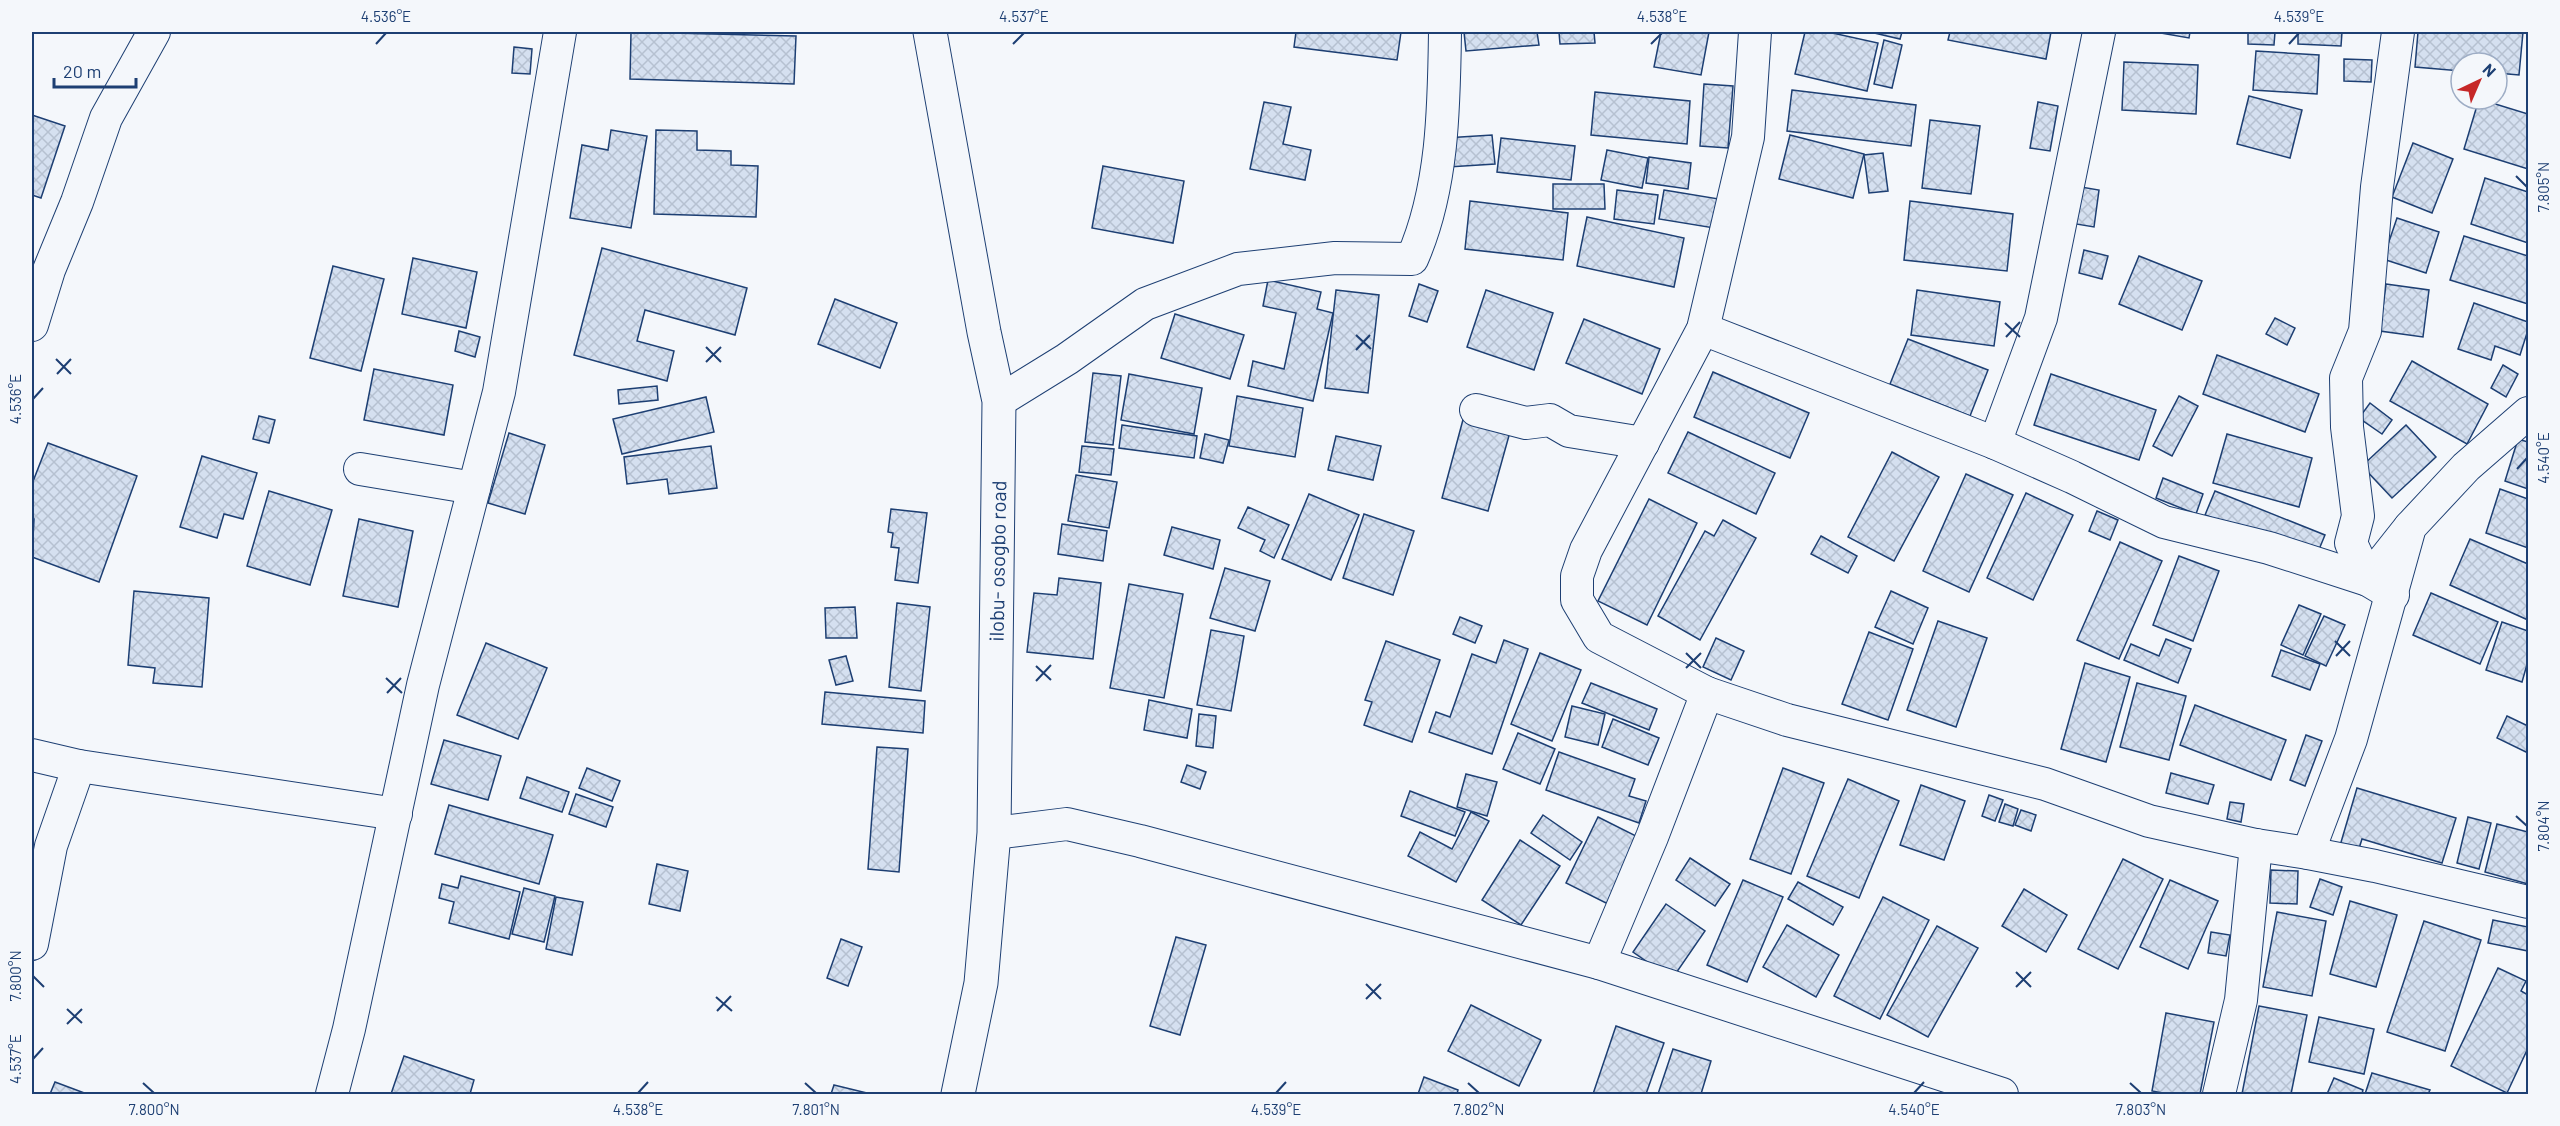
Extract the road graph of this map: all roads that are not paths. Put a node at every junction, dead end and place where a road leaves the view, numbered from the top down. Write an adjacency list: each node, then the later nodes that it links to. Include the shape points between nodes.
1 (154, 32): 8 (street, via 106,118)
2 (560, 32): 16 (street, via 499,392)
3 (930, 32): 10 (main road, ilobu- osogbo road)
4 (1444, 32): 10 (street, via 1444,113 1426,228 1412,259 1335,258 1238,269 1144,304)
5 (1755, 32): 9 (street, via 1748,137)
6 (2099, 32): 14 (street, via 2041,318)
7 (2397, 32): 17 (street, via 2377,188 2365,331 2346,378 2347,427 2358,516 2351,543)
8 (32, 325)
9 (1703, 329): 13 (street); 14 (street)
10 (999, 401): 22 (main road, ilobu- osogbo road)
11 (1476, 410): 13 (street, via 1526,423 1550,420 1569,431)
12 (2529, 413): 17 (street, via 2466,467 2410,527)
13 (1643, 443): 18 (street, via 1586,550 1578,576 1577,600 1599,637)
14 (1995, 443): 17 (street, via 2164,522 2270,548)
15 (360, 469): 16 (street)
16 (474, 488): 21 (street, via 423,685)
17 (2380, 587): 24 (street, via 2351,739)
18 (1707, 693): 23 (street, via 1787,720 2045,784 2149,822); 27 (street)
19 (32, 755): 20 (street)
20 (80, 766): 21 (street); 26 (street, via 51,846)
21 (396, 814): 28 (street)
22 (994, 833): 27 (street, via 1068,824); 29 (main road, ilobu- osogbo road, via 981,983)
23 (2256, 846): 24 (street); 31 (street, via 2241,1000)
24 (2308, 853): 25 (street)
25 (2529, 902)
26 (32, 944)
27 (1599, 963): 30 (street)
28 (332, 1095)
29 (958, 1095)
30 (2002, 1095)
31 (2219, 1095)

